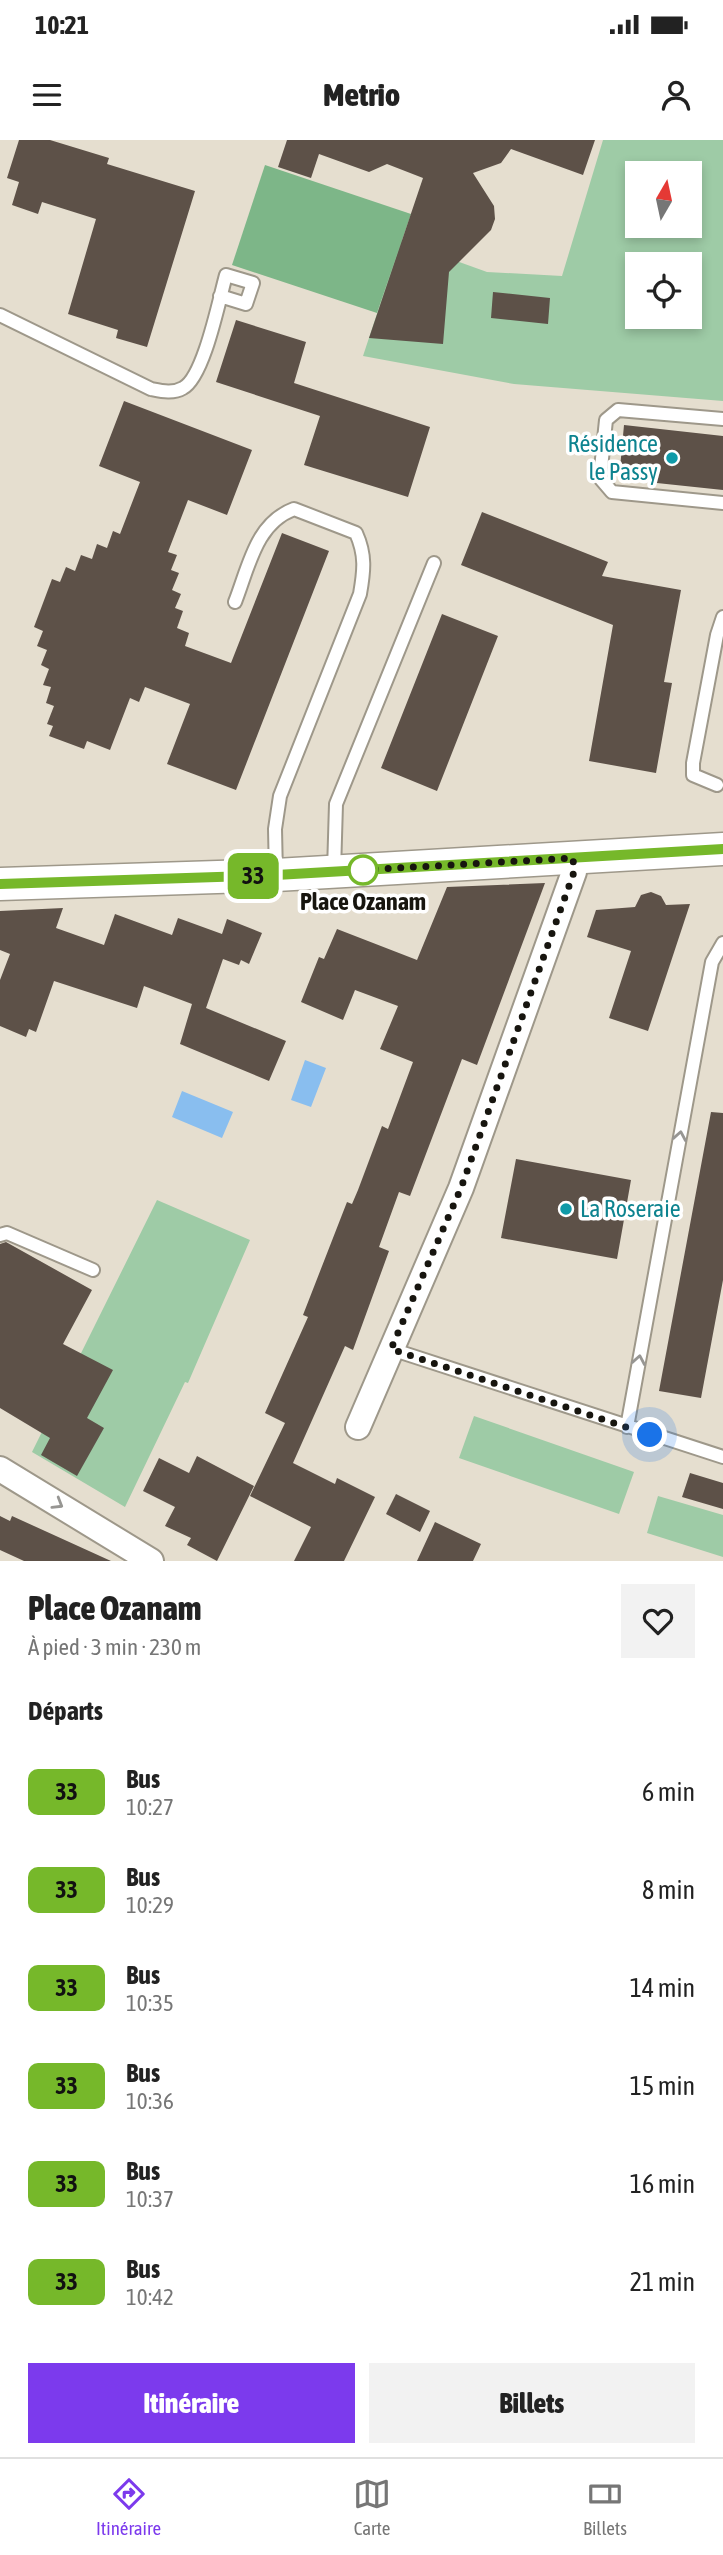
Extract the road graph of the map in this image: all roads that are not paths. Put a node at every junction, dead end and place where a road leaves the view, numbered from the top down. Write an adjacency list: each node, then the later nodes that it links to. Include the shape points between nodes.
1 (220, 296): 2 (lane, via 194,379 182,389 166,392 151,389)
2 (0, 315)
3 (723, 419): 4 (lane, via 618,410 606,420 600,478 612,492)
4 (723, 503)
5 (435, 563): 11 (lane, via 336,804)
6 (235, 602): 12 (lane, via 263,532 275,516 294,509 356,533 365,569 280,796)
7 (723, 617): 8 (lane, via 693,763 693,775)
8 (717, 785)
9 (723, 849): 10 (street)
10 (573, 858): 11 (street); 17 (street, via 574,872 461,1188)
11 (334, 872): 12 (street)
12 (276, 875): 13 (street)
13 (0, 884)
14 (723, 943): 19 (lane, one-way to 14, via 712,962)
15 (0, 1235): 16 (lane, via 7,1233)
16 (93, 1270)
17 (391, 1349): 18 (street); 19 (lane)
18 (358, 1427)
19 (626, 1427): 20 (lane)
20 (723, 1457)
21 (0, 1469): 22 (street, one-way to 22)
22 (151, 1561)

